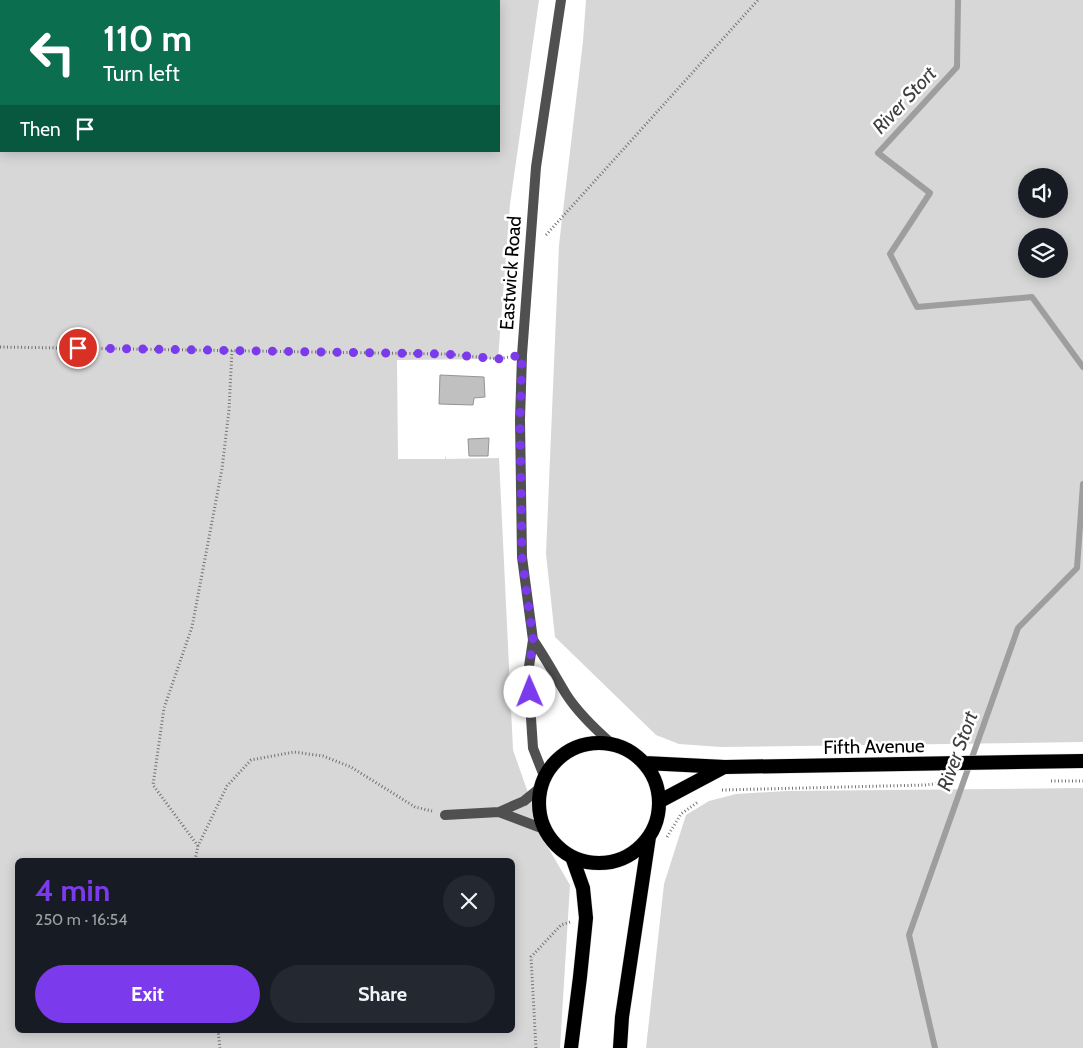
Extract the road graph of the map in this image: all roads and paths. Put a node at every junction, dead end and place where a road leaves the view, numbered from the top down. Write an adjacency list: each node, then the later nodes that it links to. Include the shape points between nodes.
1 (561, 0): 3 (street, Eastwick Road, via 536,167)
2 (758, 0): 3 (path)
3 (528, 255): 6 (street, Eastwick Road)
4 (0, 347): 5 (path)
5 (232, 350): 6 (path, via 446,354 498,359); 24 (path, via 222,469 192,627 164,708 153,785)
6 (522, 355): 7 (street, Eastwick Road, via 522,557)
7 (533, 640): 8 (street, Eastwick Road, via 566,695); 15 (street, Eastwick Road, via 528,673 533,748)
8 (611, 743): 10 (highway, via 630,750); 15 (highway, via 591,742 572,748 556,760)
9 (1083, 761): 11 (highway, Fifth Avenue)
10 (645, 763): 11 (highway, Fifth Avenue); 18 (highway, via 656,780)
11 (725, 767): 18 (highway, Fifth Avenue)
12 (1049, 780): 14 (path)
13 (960, 781): 16 (path, via 925,785 724,789)
14 (1083, 781)
15 (542, 782): 19 (street, via 524,801); 21 (highway, via 538,802)
16 (717, 792)
17 (703, 799): 23 (path, via 681,814)
18 (660, 801): 22 (highway)
19 (499, 812): 20 (street); 21 (street)
20 (445, 815): 24 (path, via 415,807 351,767 323,756 294,752 251,760 227,786)
21 (544, 829): 25 (highway, via 556,846)
22 (650, 836): 25 (highway, via 638,849 606,863); 32 (highway, via 622,1016)
23 (665, 841)
24 (198, 846): 26 (path)
25 (572, 857): 31 (highway, via 583,888 586,918)
26 (195, 858)
27 (573, 920): 30 (path, via 561,926 531,956)
28 (218, 1033): 29 (path)
29 (220, 1048)
30 (536, 1048)
31 (571, 1048)
32 (620, 1048)

